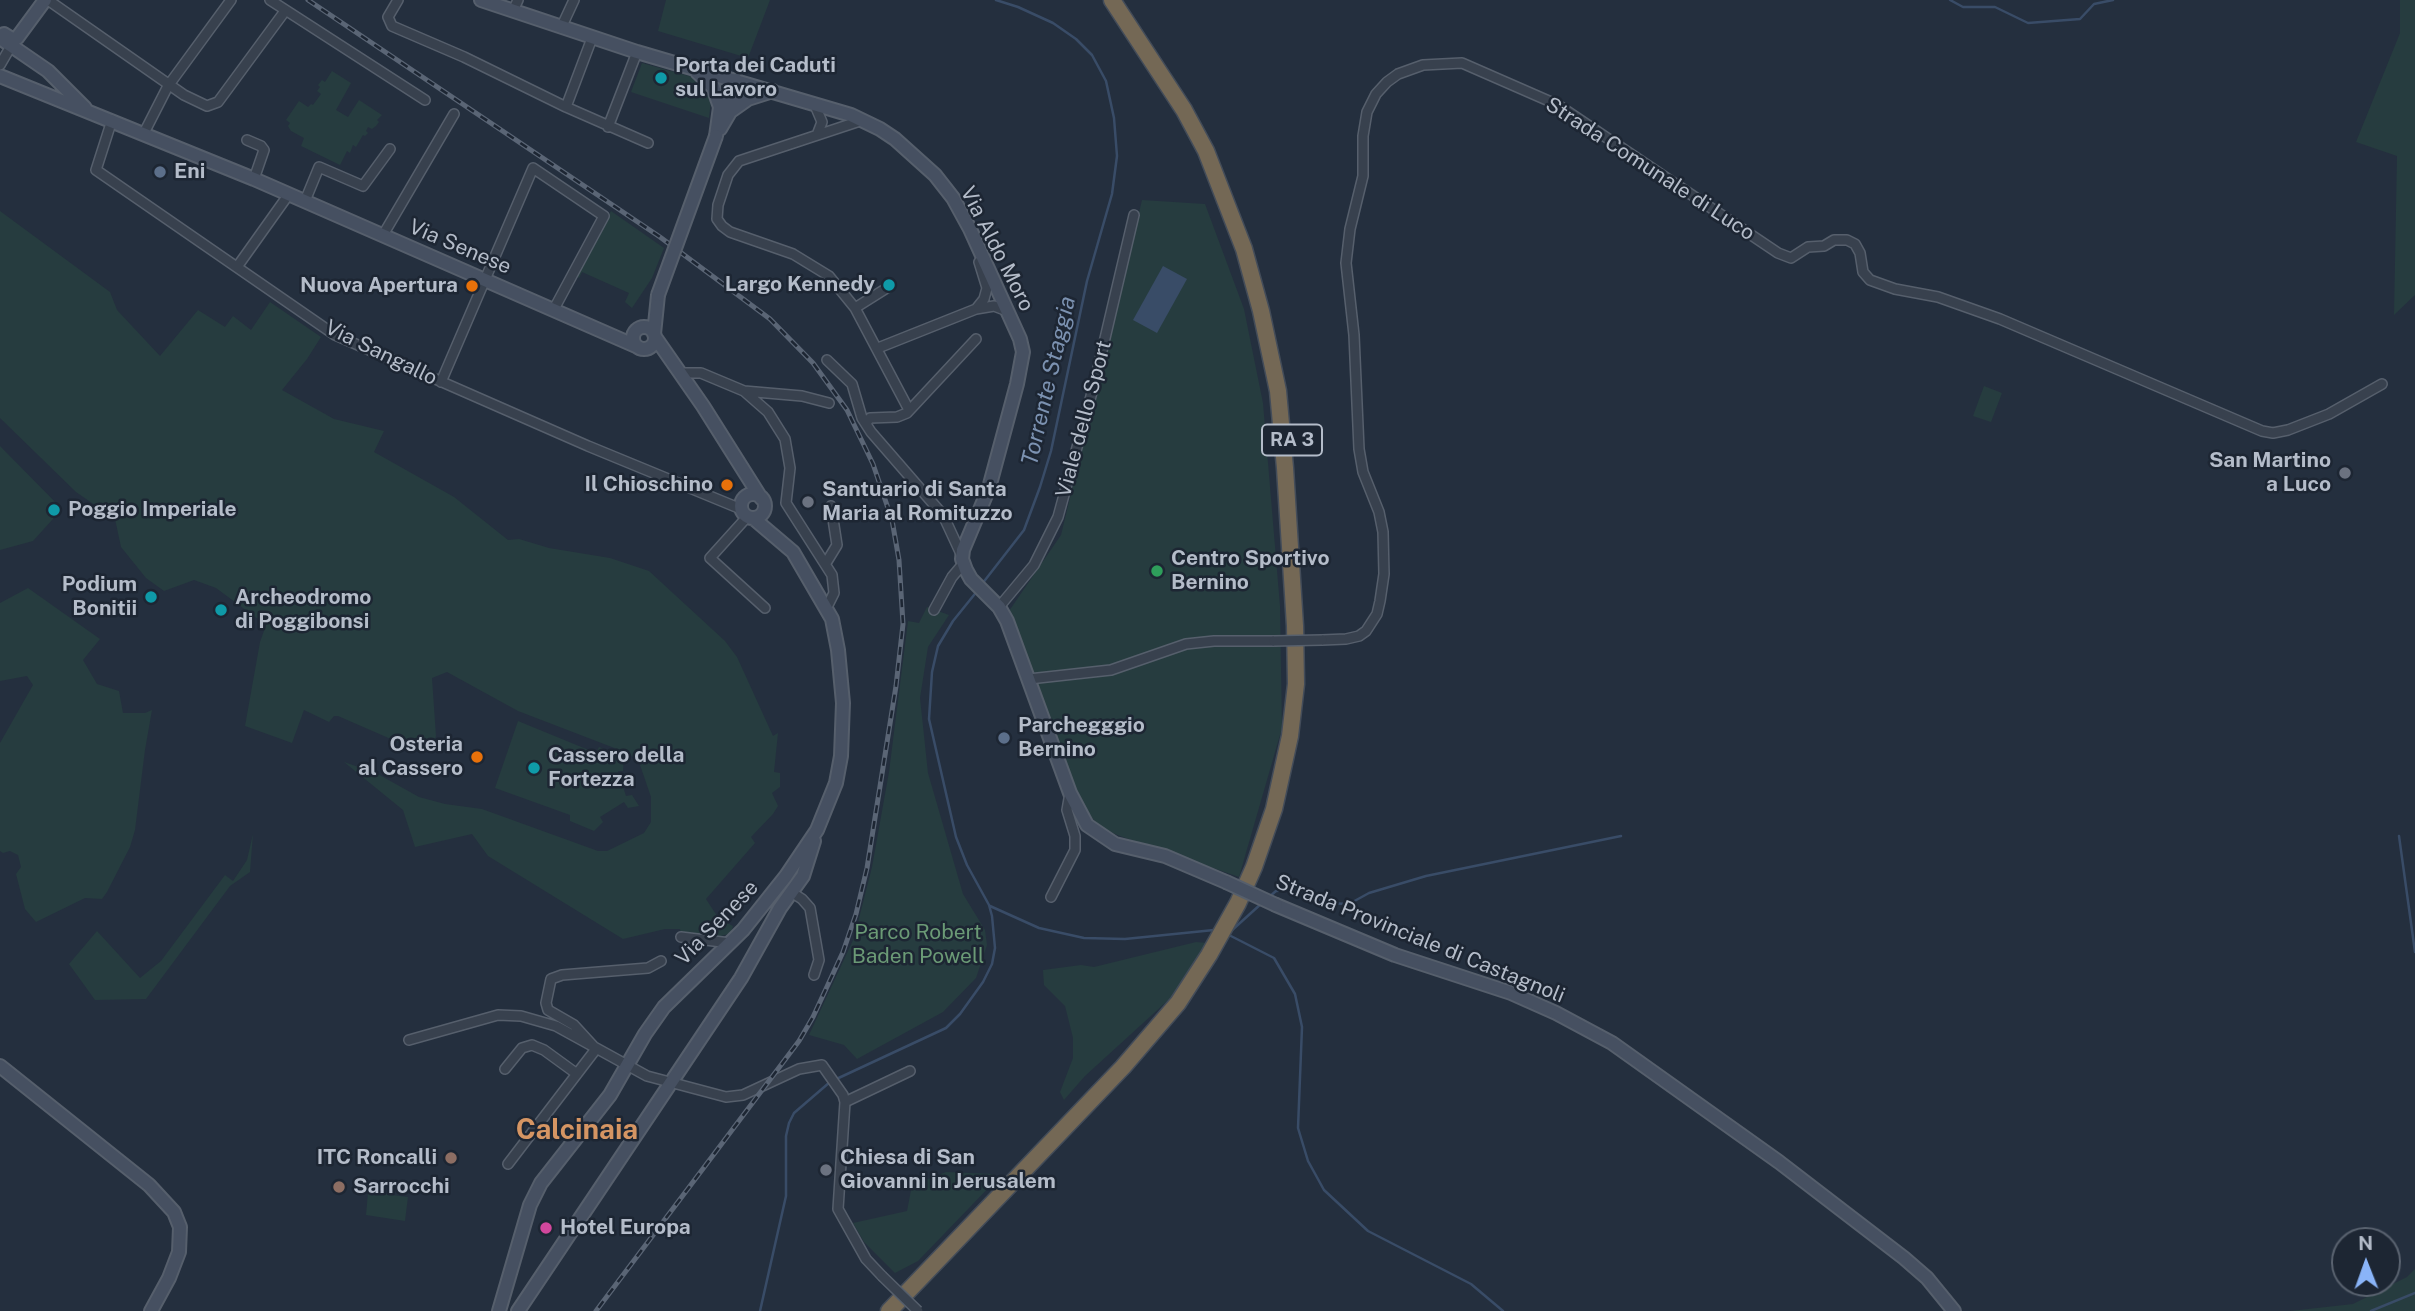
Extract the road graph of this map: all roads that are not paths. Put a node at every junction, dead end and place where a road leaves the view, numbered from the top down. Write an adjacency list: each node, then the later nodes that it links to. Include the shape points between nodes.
1 (47, 0): 12 (main road, via 18,38); 21 (street)
2 (231, 0): 21 (street)
3 (270, 0): 10 (street)
4 (398, 0): 26 (street, via 388,17 392,26)
5 (481, 0): 9 (main road, Via Aldo Moro)
6 (573, 0): 11 (street)
7 (1112, 0): 84 (highway, RA 3, via 1184,110 1219,183 1244,249 1278,391 1296,684 1274,809)
8 (1125, 0): 84 (highway, RA 3, via 1193,107 1231,188 1253,248 1287,390 1306,625 1305,684 1299,739 1282,813)
9 (515, 6): 11 (main road, Via Aldo Moro)
10 (285, 11): 21 (street, via 218,102 204,106); 24 (street)
11 (561, 28): 13 (main road, Via Aldo Moro)
12 (0, 31)
13 (592, 38): 15 (main road, Via Aldo Moro); 26 (street)
14 (5, 42): 16 (street); 18 (main road)
15 (637, 52): 17 (main road, Via Aldo Moro); 32 (street)
16 (0, 65)
17 (691, 67): 20 (main road, Via Aldo Moro); 27 (main road, via 713,87)
18 (48, 71): 23 (main road, via 55,89); 28 (main road)
19 (0, 76): 23 (main road, Via Senese)
20 (736, 80): 22 (main road, Via Aldo Moro); 27 (main road)
21 (169, 84): 33 (street)
22 (773, 91): 25 (main road, Via Aldo Moro); 27 (main road)
23 (42, 93): 28 (main road, Via Senese)
24 (425, 100)
25 (814, 103): 31 (main road, Via Aldo Moro); 34 (street, via 822,122)
26 (566, 107): 32 (street)
27 (725, 109): 47 (main road, bridge)
28 (88, 110): 30 (main road, Via Senese)
29 (454, 114): 42 (street)
30 (112, 120): 33 (main road, Via Senese); 44 (street, Via Sangallo, via 96,170)
31 (863, 120): 34 (street); 43 (main road, Via Aldo Moro, via 929,168 959,208)
32 (608, 127): 36 (street)
33 (144, 133): 38 (main road, Via Senese)
34 (817, 135): 48 (street, via 735,164 723,188 717,219 730,232 818,267)
35 (247, 140): 38 (street, via 264,150)
36 (648, 143)
37 (390, 149): 40 (street, via 363,186 319,167)
38 (254, 179): 39 (main road, Via Senese)
39 (289, 194): 40 (main road, Via Senese); 44 (street)
40 (305, 201): 42 (main road, Via Senese)
41 (1134, 215): 73 (street, Viale dello Sport, via 1058,517 1034,565)
42 (383, 235): 45 (main road, Via Senese)
43 (977, 244): 50 (street, via 987,288); 51 (main road, Via Aldo Moro)
44 (237, 267): 60 (street, Via Sangallo, via 335,335)
45 (485, 279): 49 (main road, Via Senese); 49 (street, via 533,167 604,216); 60 (street)
46 (890, 286): 48 (street)
47 (658, 295): 53 (main road); 54 (main road)
48 (855, 308): 57 (street)
49 (554, 309): 52 (main road, Via Senese)
50 (976, 309): 51 (street, via 994,306); 57 (street)
51 (1008, 312): 71 (main road, Via Aldo Moro, via 1022,343 1021,366 986,499)
52 (600, 329): 53 (main road, Via Senese, via 616,333); 56 (main road, Via Senese)
53 (639, 329): 54 (main road, via 651,330); 56 (main road, via 633,339)
54 (655, 336): 56 (main road, via 654,344); 59 (main road, Via Senese)
55 (976, 339): 64 (street)
56 (641, 348): 59 (main road, Via Senese)
57 (877, 348): 64 (street)
58 (827, 360): 65 (street, via 852,384)
59 (680, 373): 62 (street, via 705,374); 66 (main road, Via Senese)
60 (441, 382): 70 (street, Via Sangallo)
61 (2382, 384): 77 (street, Strada Comunale di Luco, bridge, via 2329,414 2288,430 2262,431 2000,319 1870,280 1855,244 1847,240 1808,247 1791,258 1778,253 1558,105 1462,63 1423,65 1387,82 1367,112 1363,176 1346,263 1359,449 1383,532 1384,574 1377,614 1366,631 1346,639 1196,643 1111,670)
62 (744, 391): 63 (street); 72 (street, via 783,433 790,461 786,503)
63 (830, 403)
64 (909, 410): 65 (street, via 897,417 870,418)
65 (866, 423): 71 (street, via 943,515)
66 (745, 470): 67 (main road, Via Senese); 68 (main road, Via Senese)
67 (747, 496): 68 (main road); 70 (main road, Via Senese, via 742,501)
68 (761, 498): 70 (main road, Via Senese, via 764,505)
69 (831, 506): 72 (street, via 837,545)
70 (751, 514): 74 (main road, Via Senese, via 797,558); 75 (street, via 710,558)
71 (963, 560): 73 (main road, Strada Provinciale di Castagnoli, via 971,579); 76 (street)
72 (826, 563): 74 (street, via 835,589)
73 (996, 604): 77 (main road, Strada Provinciale di Castagnoli, via 1010,626)
74 (827, 607): 79 (main road, Via Senese, via 838,650 844,715 838,775)
75 (765, 608)
76 (934, 610)
77 (1028, 678): 78 (main road, Strada Provinciale di Castagnoli)
78 (1070, 793): 83 (street, via 1067,810 1075,850); 106 (main road, Strada Provinciale di Castagnoli, bridge, via 1085,822 1119,845 1173,859 1395,955 1511,993 1612,1043 1904,1258)
79 (817, 830): 80 (main road, Via Senese); 81 (main road)
80 (788, 873): 81 (main road, via 797,872); 86 (main road, Via Senese)
81 (800, 880): 82 (main road)
82 (791, 892): 89 (street, via 810,908 819,963); 97 (main road)
83 (1051, 897)
84 (1242, 905): 87 (highway, RA 3)
85 (681, 937): 86 (street)
86 (730, 943): 93 (main road, Via Senese, via 671,998)
87 (1214, 957): 103 (highway, RA 3, via 1123,1067); 104 (highway, RA 3, via 1186,1009 1132,1072)
88 (661, 961): 91 (street, via 648,968 551,979 548,1010 574,1026)
89 (814, 975)
90 (409, 1040): 91 (street, via 492,1016 511,1015 553,1024)
91 (596, 1049): 93 (street); 96 (street)
92 (0, 1066): 100 (main road, via 149,1185 174,1212 180,1227 179,1252)
93 (627, 1066): 97 (street); 101 (main road, Via Senese, via 535,1194)
94 (505, 1069): 96 (street, via 522,1048 531,1045)
95 (910, 1071): 98 (street)
96 (577, 1074): 99 (street)
97 (671, 1083): 98 (street, via 734,1097 819,1064); 102 (main road)
98 (844, 1099): 105 (street, bridge, via 839,1211 866,1259)
99 (508, 1164)
100 (151, 1311)
101 (499, 1311)
102 (518, 1311)
103 (889, 1311)
104 (902, 1311)
105 (918, 1311)
106 (1954, 1311)

